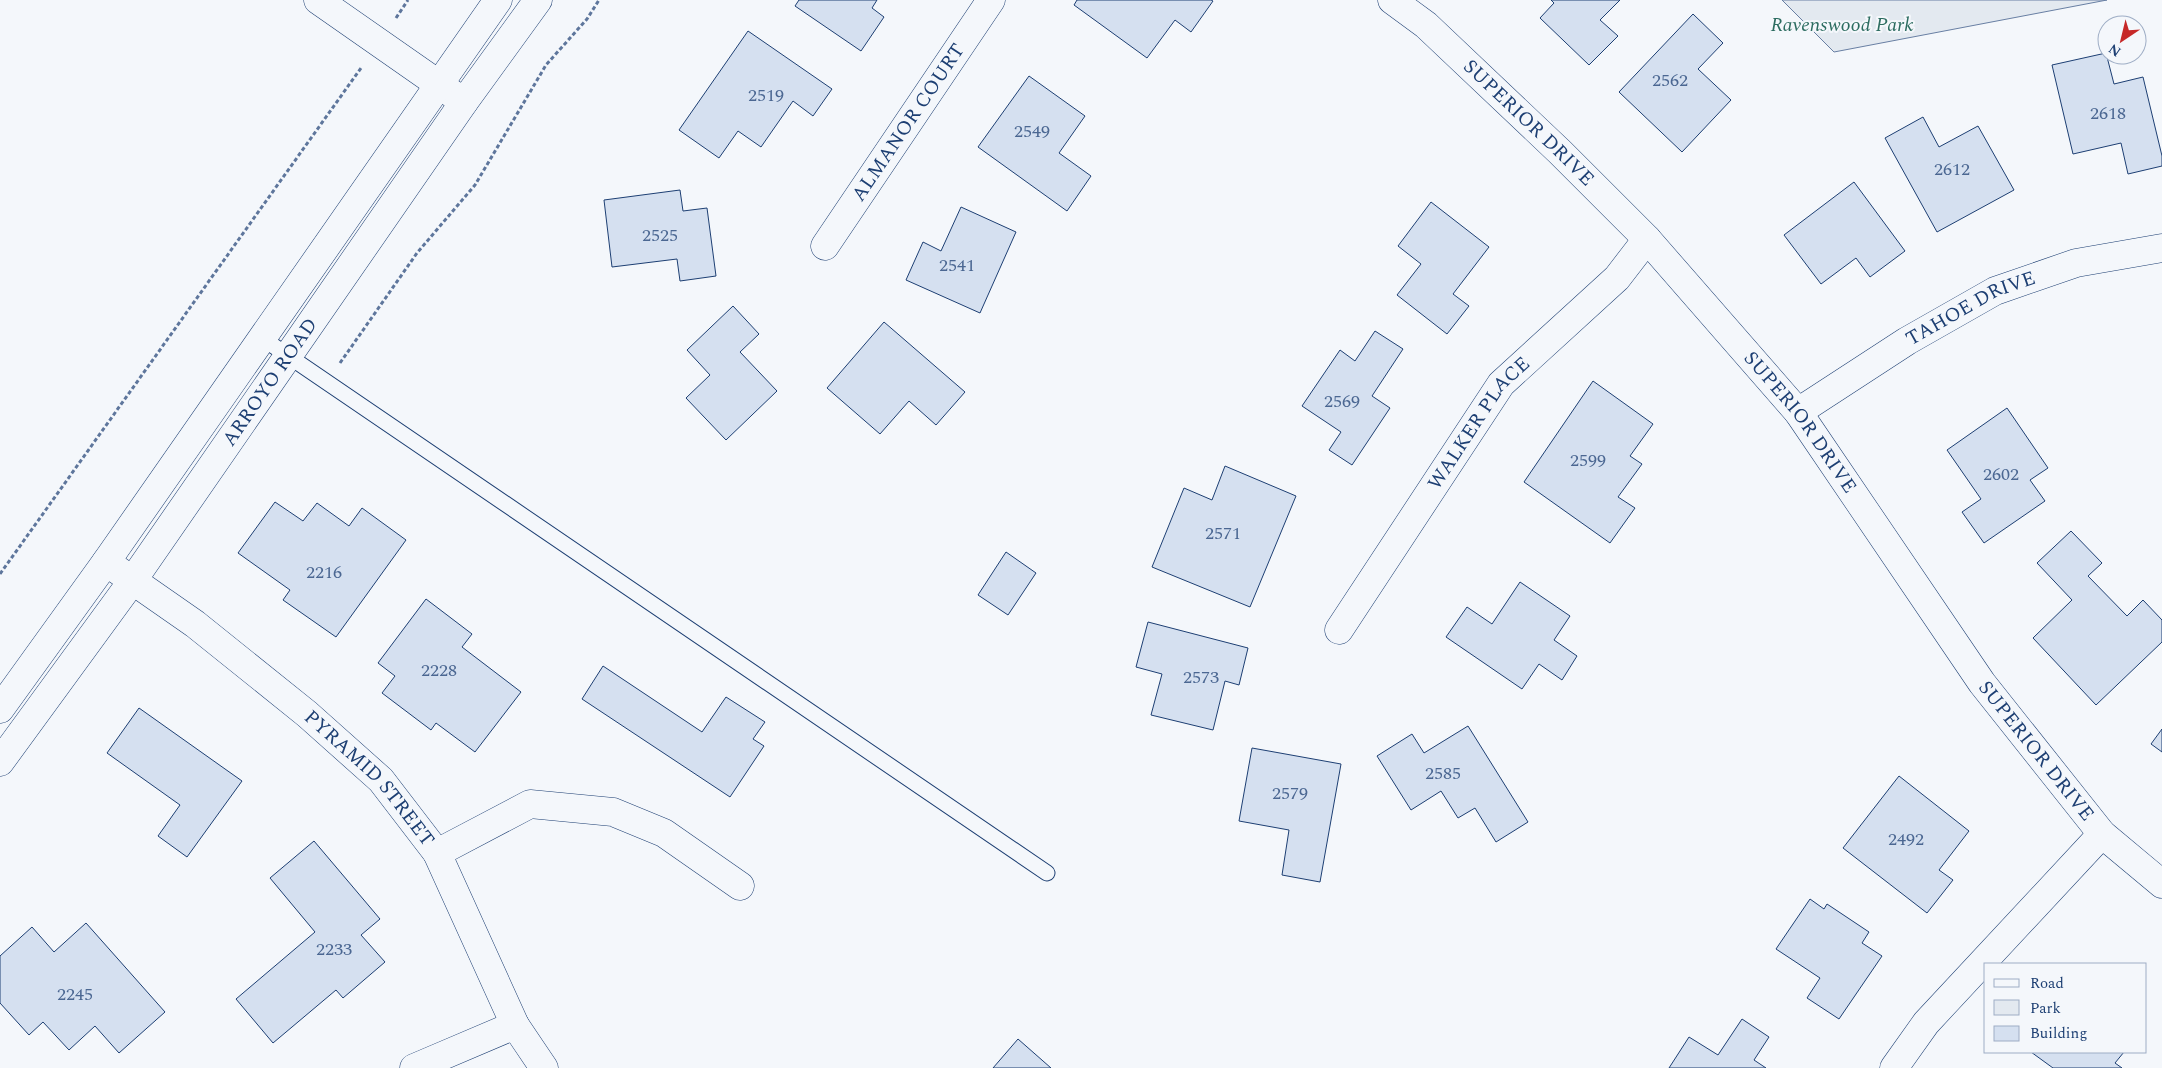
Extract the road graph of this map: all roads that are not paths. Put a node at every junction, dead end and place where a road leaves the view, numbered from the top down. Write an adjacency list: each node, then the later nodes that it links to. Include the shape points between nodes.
1 (318, 0): 6 (street)
2 (498, 0): 6 (street, ARROYO ROAD)
3 (538, 0): 7 (street, ARROYO ROAD)
4 (991, 0): 9 (street, ALMANOR COURT)
5 (1392, 0): 8 (street, SUPERIOR DRIVE, via 1426,25)
6 (438, 84): 7 (street); 11 (street, ARROYO ROAD)
7 (464, 102): 12 (street, ARROYO ROAD)
8 (1647, 239): 13 (street, SUPERIOR DRIVE); 16 (street, WALKER PLACE, via 1616,278 1501,384)
9 (825, 246)
10 (2162, 248): 13 (street, TAHOE DRIVE, via 2076,263 1995,290 1907,341)
11 (262, 338): 12 (lane); 14 (street, ARROYO ROAD)
12 (288, 356): 15 (street, ARROYO ROAD); 21 (lane)
13 (1798, 412): 19 (street, SUPERIOR DRIVE, via 1982,683)
14 (106, 562): 15 (street, PYRAMID STREET); 17 (street, ARROYO ROAD)
15 (133, 580): 18 (street, ARROYO ROAD); 20 (street, PYRAMID STREET, via 195,624 314,720 381,780)
16 (1339, 630)
17 (0, 709)
18 (0, 762)
19 (2102, 834): 22 (street, SUPERIOR DRIVE); 27 (street, via 1926,1023)
20 (436, 853): 23 (street, via 530,804 613,812 664,833); 24 (street, PYRAMID STREET)
21 (1047, 873)
22 (2162, 884)
23 (740, 886)
24 (515, 1025): 25 (street); 26 (street, PYRAMID STREET)
25 (414, 1068)
26 (544, 1068)
27 (1894, 1068)

